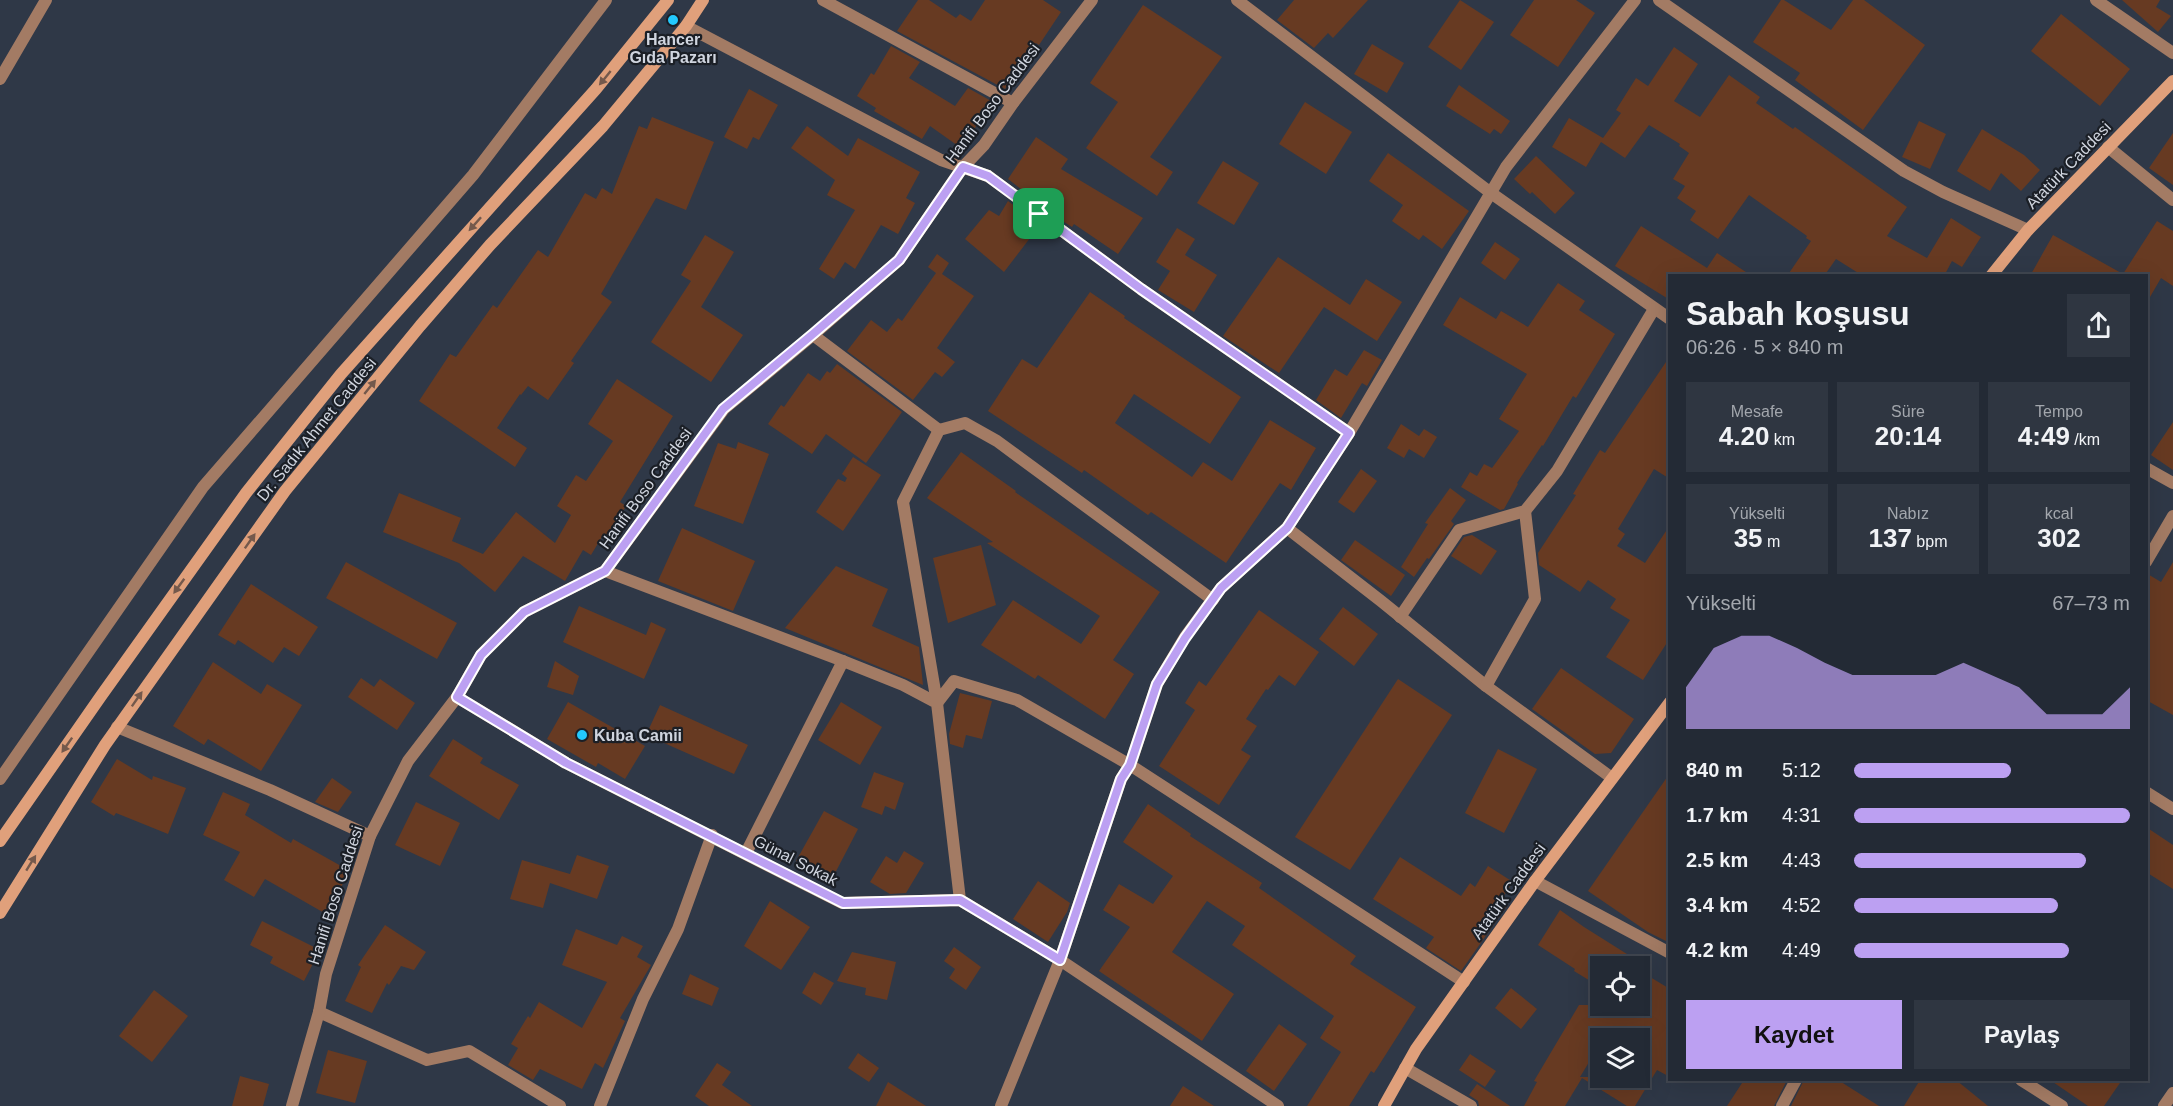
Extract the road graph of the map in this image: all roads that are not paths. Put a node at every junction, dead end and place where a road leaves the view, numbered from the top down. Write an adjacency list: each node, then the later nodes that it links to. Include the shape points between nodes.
1 (46, 0): 13 (street)
2 (606, 0): 44 (street, via 473,175 203,487)
3 (668, 0): 49 (street, Dr. Sadık Ahmet Caddesi, one-way to 49, via 596,89 342,374 246,493)
4 (704, 0): 11 (street, Dr. Sadık Ahmet Caddesi)
5 (823, 0): 15 (street)
6 (1092, 0): 15 (street, Hanifi Boso Caddesi)
7 (1635, 0): 18 (street, via 1506,167)
8 (1659, 0): 20 (street, via 1904,171)
9 (2096, 0): 12 (street)
10 (1239, 1): 18 (street)
11 (686, 26): 17 (street, via 941,160); 41 (street, Dr. Sadık Ahmet Caddesi, one-way to 11, via 285,491 420,326 490,245 603,126)
12 (2173, 53)
13 (0, 80)
14 (2173, 81): 16 (street, Atatürk Caddesi)
15 (1013, 103): 17 (street, Hanifi Boso Caddesi, via 984,145)
16 (2108, 147): 19 (street); 20 (street, Atatürk Caddesi)
17 (963, 167): 24 (street, Hanifi Boso Caddesi, via 899,260); 26 (street, via 988,176 1141,289)
18 (1491, 193): 22 (street); 26 (street)
19 (2173, 200)
20 (2028, 230): 21 (street, Atatürk Caddesi)
21 (1993, 274)
22 (1654, 309): 23 (street); 29 (street, via 1557,471)
23 (1668, 318)
24 (813, 334): 25 (street); 33 (street, Hanifi Boso Caddesi, via 723,409)
25 (939, 430): 34 (street, via 965,423 997,441); 39 (street, via 903,502)
26 (1349, 433): 31 (street)
27 (2148, 469): 28 (street)
28 (2173, 483)
29 (1525, 511): 35 (street, via 1459,530); 37 (street, via 1535,599)
30 (2173, 516): 32 (street)
31 (1287, 528): 34 (street, via 1221,588); 35 (street)
32 (2148, 559)
33 (605, 571): 36 (street); 38 (street, Hanifi Boso Caddesi, via 524,612 481,655)
34 (1213, 600): 42 (street, via 1157,684)
35 (1400, 617): 37 (street)
36 (843, 661): 39 (street); 50 (street)
37 (1486, 686): 43 (street)
38 (457, 697): 47 (street, Günal Sokak, via 566,763); 48 (street, Hanifi Boso Caddesi, via 408,761)
39 (937, 703): 42 (street, via 954,681 1017,700); 52 (street)
40 (1668, 705): 43 (street, Atatürk Caddesi)
41 (117, 727): 48 (street); 53 (street, Dr. Sadık Ahmet Caddesi, one-way to 41)
42 (1130, 765): 55 (street, via 1121,779); 56 (street)
43 (1612, 778): 51 (street, Atatürk Caddesi)
44 (0, 779)
45 (2148, 793): 46 (street)
46 (2173, 809)
47 (712, 835): 50 (street, Günal Sokak); 64 (street, via 678,929 643,999)
48 (370, 836): 57 (street, Hanifi Boso Caddesi, via 326,974)
49 (0, 842)
50 (746, 853): 52 (street, Günal Sokak, via 843,903)
51 (1535, 881): 54 (street); 56 (street, Atatürk Caddesi)
52 (960, 900): 55 (street)
53 (0, 913)
54 (1668, 952)
55 (1060, 960): 65 (street); 66 (street)
56 (1464, 982): 58 (street, Atatürk Caddesi)
57 (318, 1012): 62 (street, Hanifi Boso Caddesi); 63 (street, via 427,1060 469,1051)
58 (1405, 1068): 67 (street, Atatürk Caddesi); 68 (street)
59 (1795, 1081): 69 (street)
60 (2023, 1081): 70 (street)
61 (2173, 1093): 71 (street)
62 (292, 1106)
63 (560, 1106)
64 (600, 1106)
65 (1001, 1106)
66 (1278, 1106)
67 (1384, 1106)
68 (1471, 1106)
69 (1782, 1106)
70 (2062, 1106)
71 (2164, 1106)

